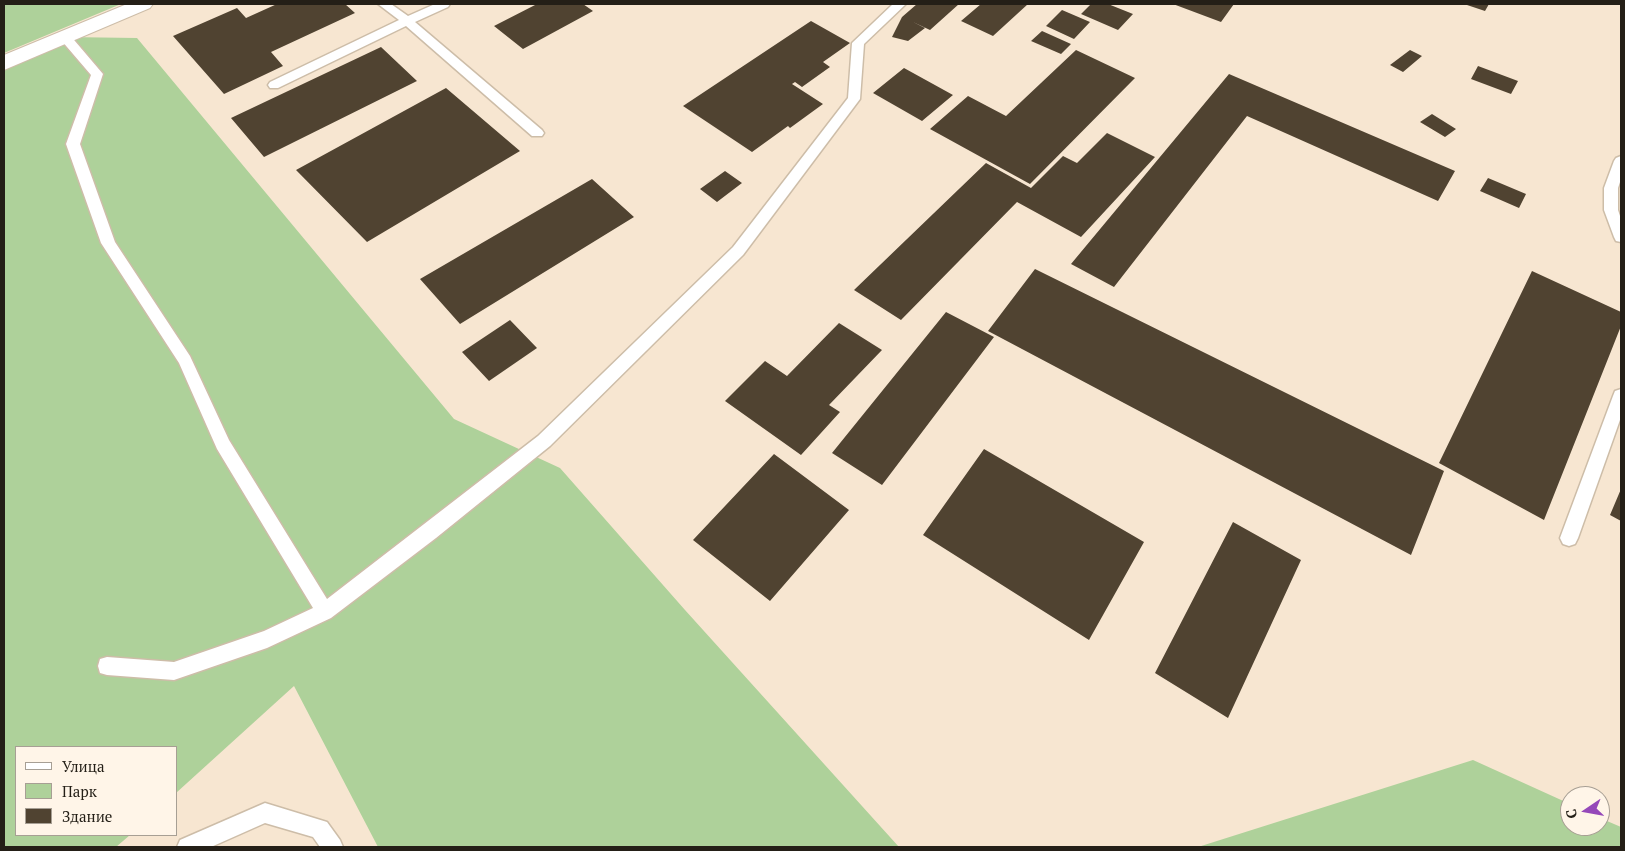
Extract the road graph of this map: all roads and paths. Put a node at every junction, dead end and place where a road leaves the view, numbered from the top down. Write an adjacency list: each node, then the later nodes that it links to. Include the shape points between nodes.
1 (143, 4): 6 (street)
2 (384, 4): 5 (lane)
3 (444, 4): 5 (lane)
4 (900, 4): 14 (lane, via 858,43 854,99 738,251 544,442)
5 (407, 21): 8 (lane); 9 (lane)
6 (65, 37): 7 (street); 14 (lane, via 97,74 73,144 108,243 185,360 223,444)
7 (4, 63)
8 (274, 85)
9 (537, 133)
10 (1621, 161): 11 (lane, via 1611,188 1611,210)
11 (1621, 237)
12 (1621, 396): 13 (lane)
13 (1570, 538)
14 (326, 612): 15 (lane, via 267,639 174,671)
15 (107, 666)
16 (187, 847): 17 (lane, via 265,813 320,828)
17 (333, 847)

